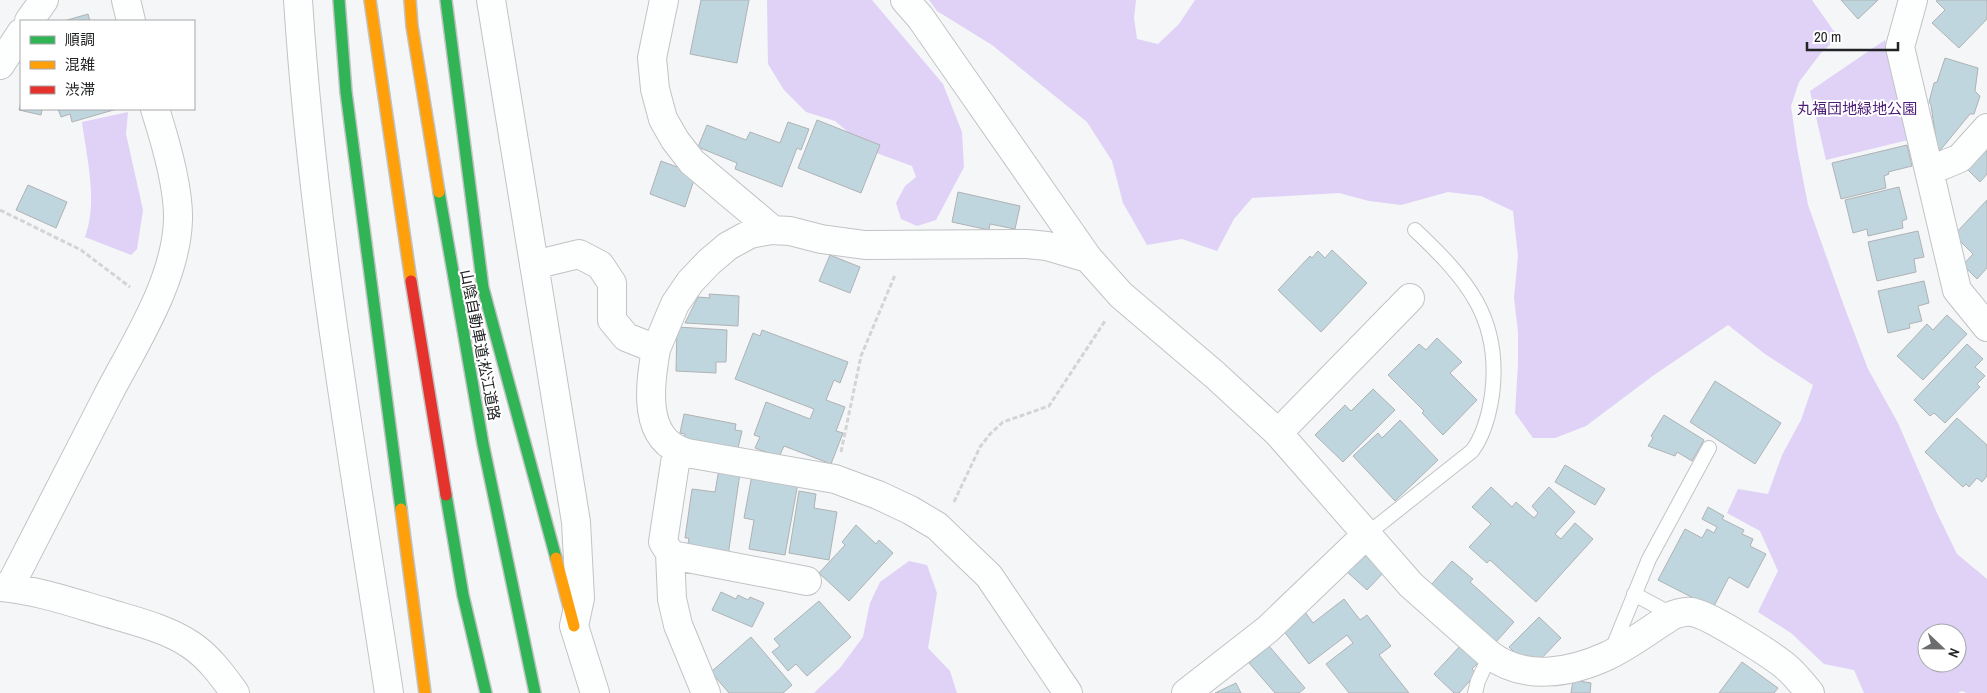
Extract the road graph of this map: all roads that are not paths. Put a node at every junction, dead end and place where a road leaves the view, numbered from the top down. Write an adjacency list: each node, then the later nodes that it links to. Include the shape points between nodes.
1 (44, 0): 12 (street)
2 (126, 0): 13 (street)
3 (298, 0): 39 (street, via 322,251)
4 (339, 0): 40 (highway, via 346,92)
5 (370, 0): 41 (highway, via 413,293 463,595)
6 (410, 0): 42 (highway, 山陰自動車道;松江道路, via 457,311)
7 (446, 0): 35 (highway, via 483,288)
8 (490, 0): 22 (street)
9 (664, 0): 19 (street, via 652,58 654,89 663,119 674,140 692,162)
10 (905, 0): 21 (street)
11 (1913, 0): 18 (street, via 1900,47)
12 (31, 20)
13 (131, 20)
14 (20, 35): 15 (street)
15 (0, 65)
16 (155, 110): 32 (street, via 175,191 178,220 172,256 158,296)
17 (1987, 128): 18 (street, via 1960,158)
18 (1929, 171): 24 (street, via 1957,290)
19 (773, 230): 21 (street, via 865,245 1027,244 1047,246); 25 (street, via 750,234 709,262 675,304)
20 (1415, 230): 29 (lane, via 1457,273 1484,313 1490,333 1494,383 1483,434 1472,451)
21 (1088, 258): 26 (street, via 1121,295)
22 (534, 265): 25 (street, via 578,254 600,265 612,283 612,320 626,337); 35 (street, via 576,522 580,598)
23 (1410, 298): 26 (street)
24 (1987, 327)
25 (656, 348): 28 (street, via 650,394 652,414 666,441)
26 (1278, 433): 29 (street)
27 (1709, 448): 33 (lane, via 1649,559)
28 (677, 450): 30 (street, via 664,542); 45 (street, via 835,479 878,495 937,526 989,576)
29 (1366, 535): 36 (street, via 1411,585); 46 (street, via 1268,628)
30 (670, 553): 31 (street); 44 (street, via 672,599 678,625)
31 (807, 581)
32 (4, 587): 38 (street, via 52,596 173,635 206,657)
33 (1634, 594): 34 (lane); 37 (lane)
34 (1673, 615): 37 (street); 48 (street, via 1693,612 1709,618 1786,666)
35 (574, 626): 43 (street)
36 (1490, 655): 37 (street, via 1513,667 1542,672 1581,666); 47 (lane)
37 (1609, 656)
38 (235, 693)
39 (389, 693)
40 (425, 693)
41 (486, 693)
42 (535, 693)
43 (595, 693)
44 (706, 693)
45 (1068, 693)
46 (1186, 693)
47 (1474, 693)
48 (1810, 693)

